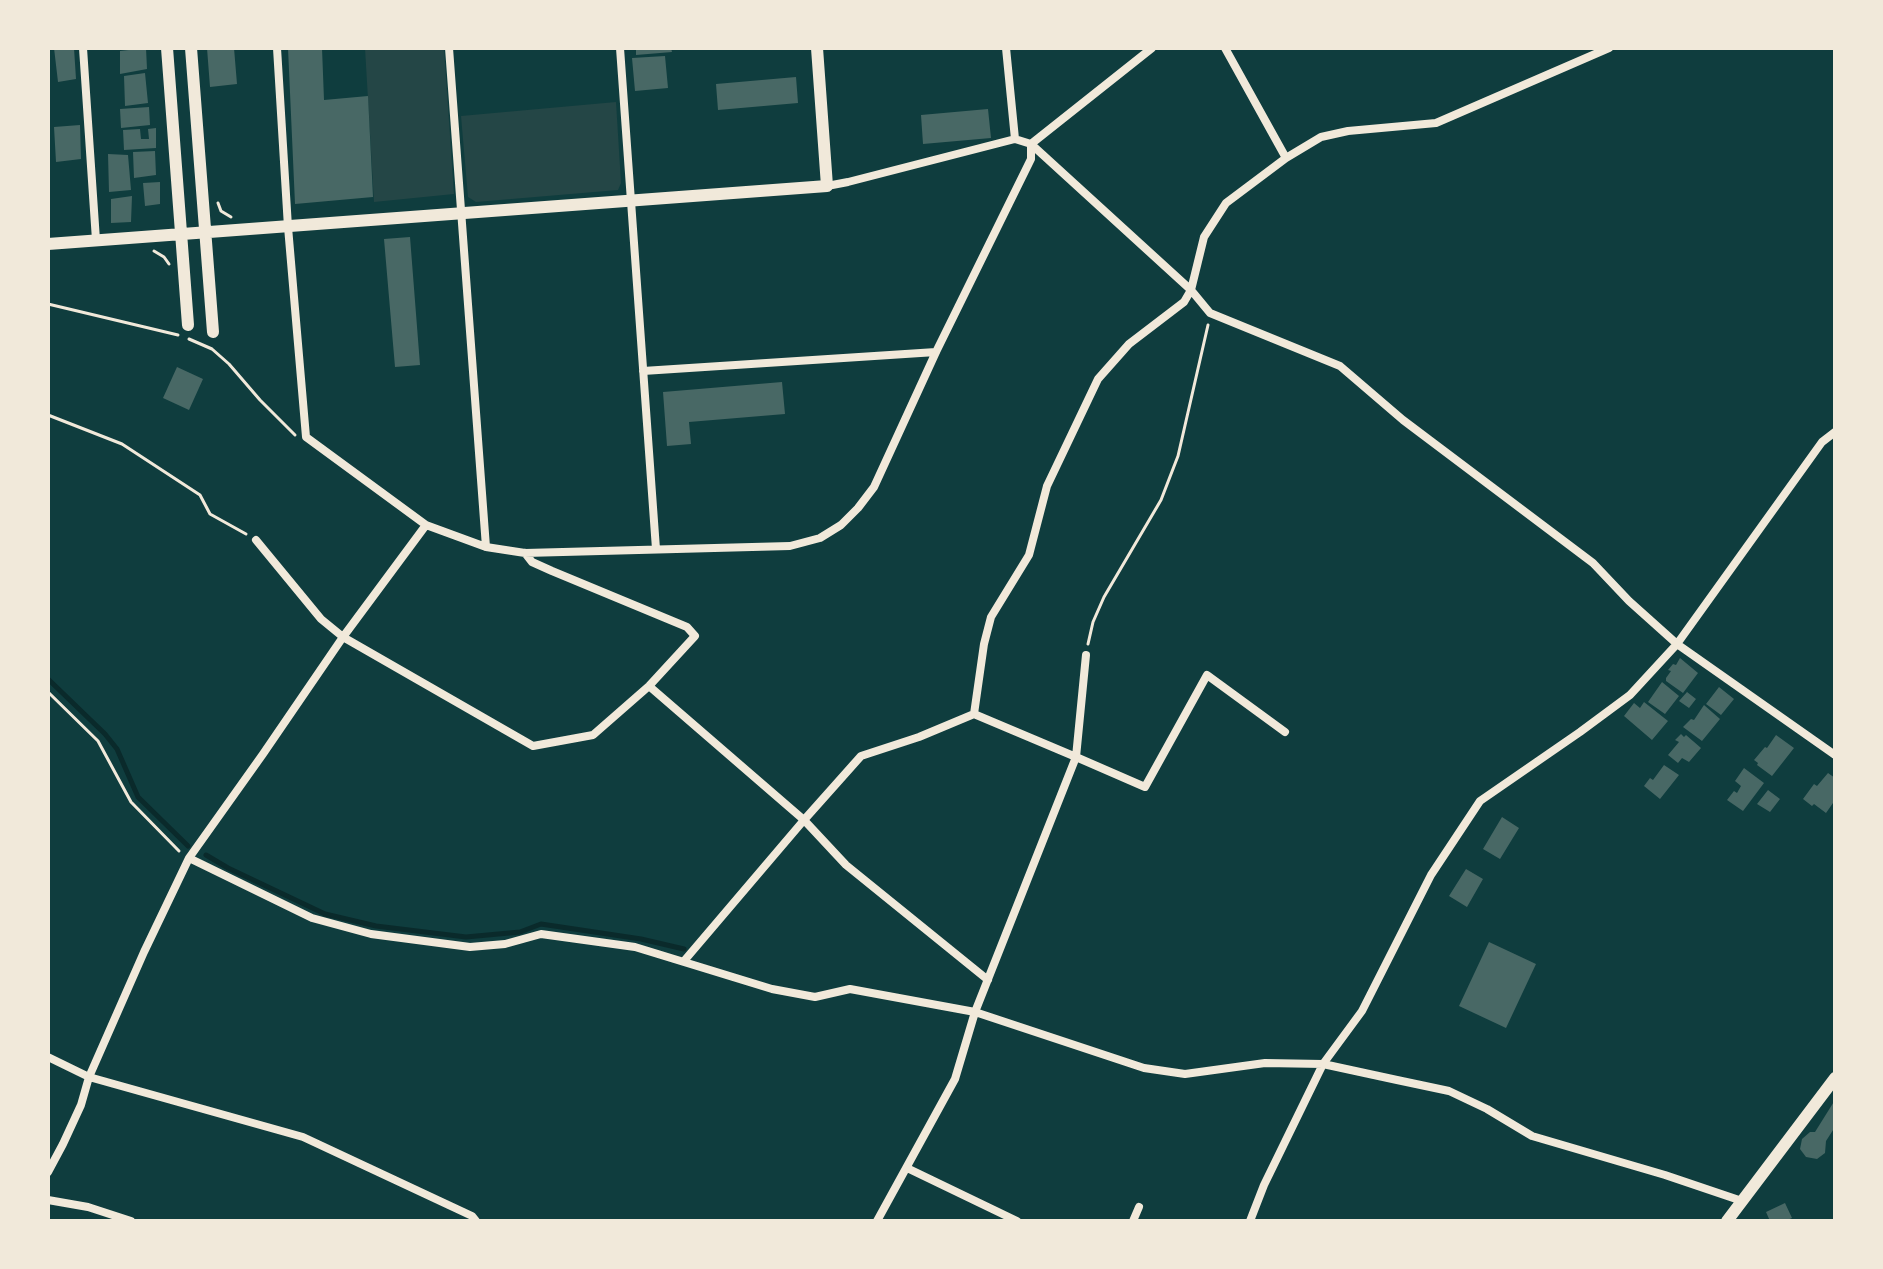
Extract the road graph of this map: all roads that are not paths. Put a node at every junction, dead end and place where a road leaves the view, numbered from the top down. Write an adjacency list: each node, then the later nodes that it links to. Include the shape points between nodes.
1 (83, 48): 21 (street)
2 (167, 48): 20 (street)
3 (191, 48): 19 (street)
4 (277, 48): 18 (street)
5 (449, 48): 17 (street)
6 (620, 48): 16 (street)
7 (817, 48): 15 (street)
8 (1006, 48): 12 (street)
9 (1152, 48): 13 (street)
10 (1225, 48): 14 (street)
11 (1609, 48): 14 (street, via 1436,123 1321,137)
12 (1015, 139): 13 (street); 15 (street)
13 (1031, 144): 23 (street); 26 (street, via 1031,159)
14 (1286, 158): 23 (street, via 1226,203 1214,219)
15 (827, 186): 16 (street)
16 (631, 200): 17 (street); 27 (street)
17 (460, 213): 18 (street); 31 (street)
18 (288, 227): 19 (street); 29 (street, via 306,437)
19 (205, 233): 20 (street); 25 (street)
20 (181, 235): 21 (street); 24 (street)
21 (96, 240): 22 (street)
22 (48, 244)
23 (1191, 290): 35 (street, via 1210,313 1340,366 1593,563); 38 (street, via 1098,379 1047,486 1029,555 991,617)
24 (188, 325)
25 (213, 332)
26 (936, 352): 27 (street); 32 (street, via 874,487 841,525 820,538 790,546)
27 (643, 371): 32 (street)
28 (1835, 432): 35 (street, via 1822,442)
29 (426, 525): 31 (street); 34 (street)
30 (256, 540): 34 (street, via 321,619)
31 (486, 547): 33 (street)
32 (656, 549): 33 (street)
33 (525, 553): 37 (street, via 532,562 687,627 695,636)
34 (343, 637): 37 (street, via 533,746 593,735); 43 (street)
35 (1677, 644): 40 (street); 48 (street, via 1630,695 1480,801 1431,875 1362,1011)
36 (1086, 655): 41 (street)
37 (649, 686): 42 (street)
38 (974, 714): 41 (street); 42 (street, via 861,756)
39 (1285, 732): 41 (street, via 1207,675 1145,787)
40 (1835, 755)
41 (1076, 757): 45 (street)
42 (804, 820): 44 (street); 45 (street, via 846,865)
43 (189, 858): 44 (street, via 312,918 371,934 470,947 541,934 635,947); 49 (street)
44 (684, 961): 46 (street, via 815,997 850,989)
45 (988, 980): 46 (street)
46 (975, 1012): 48 (street, via 1144,1068 1185,1074 1265,1063); 51 (street, via 955,1079)
47 (48, 1057): 49 (street)
48 (1323, 1064): 54 (street, via 1449,1091 1532,1136); 61 (street)
49 (89, 1077): 52 (street); 57 (street, via 303,1137)
50 (1835, 1078): 54 (street)
51 (907, 1168): 58 (street); 59 (street)
52 (48, 1172)
53 (48, 1200): 56 (street)
54 (1742, 1201): 62 (street)
55 (1139, 1207): 60 (street)
56 (131, 1221)
57 (476, 1221)
58 (877, 1221)
59 (1017, 1221)
60 (1133, 1221)
61 (1250, 1221)
62 (1727, 1221)

